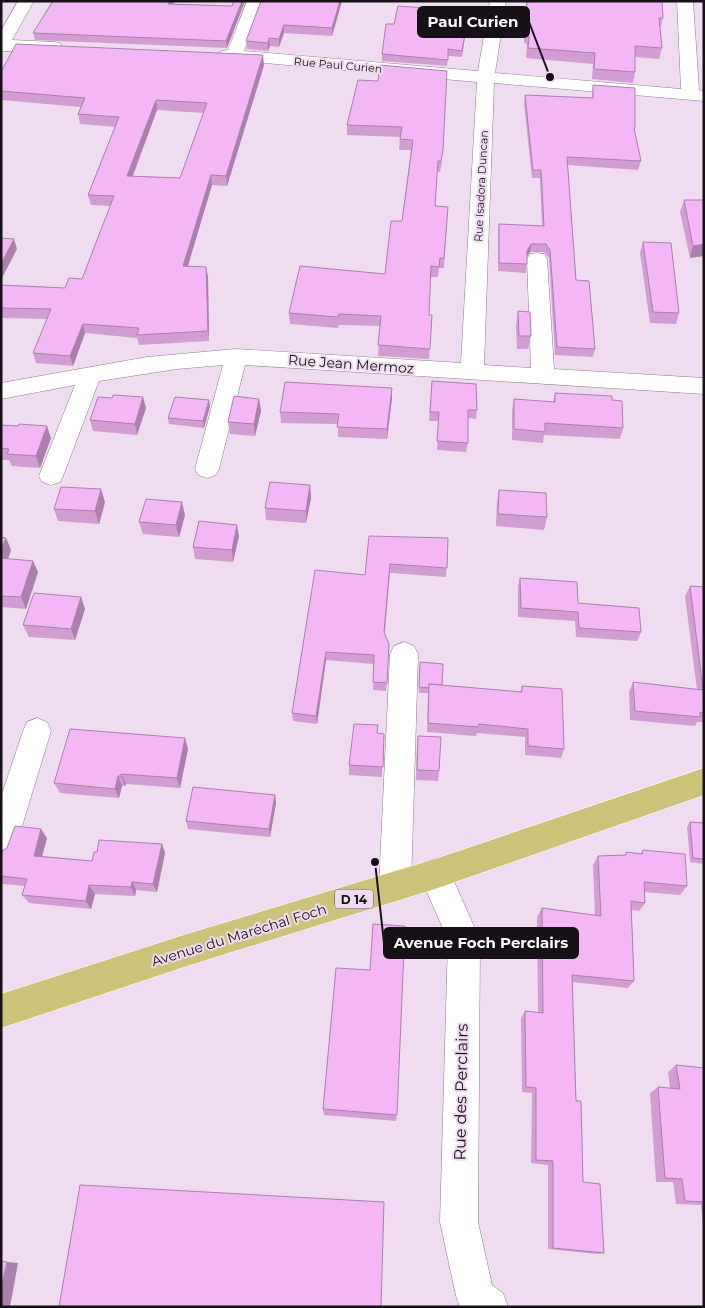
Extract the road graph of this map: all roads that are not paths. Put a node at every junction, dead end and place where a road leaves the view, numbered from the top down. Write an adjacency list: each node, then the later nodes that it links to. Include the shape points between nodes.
1 (26, 1): 5 (street)
2 (255, 1): 8 (street)
3 (498, 1): 9 (street, Rue Isadora Duncan)
4 (685, 1): 10 (street)
5 (1, 45): 6 (street)
6 (68, 47)
7 (209, 54): 8 (street, Rue Paul Curien)
8 (234, 56): 9 (street, Rue Paul Curien)
9 (486, 78): 10 (street, Rue Paul Curien); 13 (street, Rue Isadora Duncan)
10 (697, 95)
11 (537, 259): 15 (street)
12 (236, 356): 13 (street, Rue Jean Mermoz); 14 (street, Rue Jean Mermoz, via 183,360); 18 (street)
13 (472, 372): 15 (street, Rue Jean Mermoz)
14 (90, 375): 17 (street, Rue Jean Mermoz); 19 (street)
15 (543, 376): 16 (street, Rue Jean Mermoz)
16 (704, 386)
17 (1, 391)
18 (207, 469)
19 (51, 476)
20 (404, 654): 25 (street)
21 (37, 731): 23 (street)
22 (704, 781): 24 (main road, Avenue du Maréchal Foch / D 14)
23 (1, 846)
24 (435, 874): 25 (main road, Avenue du Maréchal Foch / D 14); 27 (street, Rue des Perclairs, via 464,940 459,1222)
25 (395, 886): 26 (main road, Avenue du Maréchal Foch / D 14)
26 (1, 1011)
27 (476, 1303)

